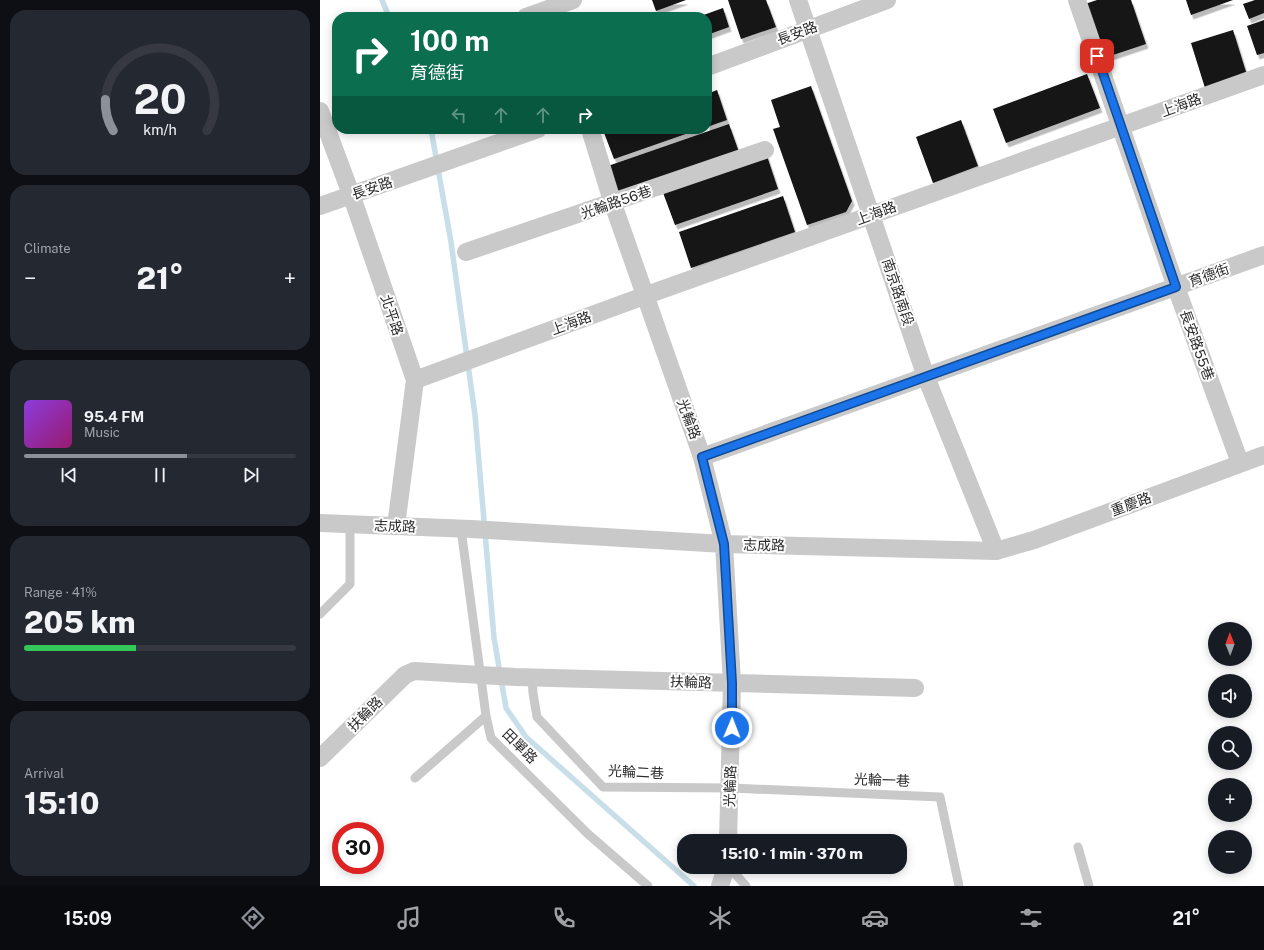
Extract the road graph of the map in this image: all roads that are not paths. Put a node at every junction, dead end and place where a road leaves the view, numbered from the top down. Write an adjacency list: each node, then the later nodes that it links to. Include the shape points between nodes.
1 (573, 0): 5 (street)
2 (798, 0): 6 (street, 南京路南段)
3 (887, 0): 6 (street, 長安路)
4 (1078, 0): 10 (street, 長安路55巷)
5 (547, 9)
6 (809, 29): 7 (street, 長安路); 17 (street, 南京路南段)
7 (712, 65)
8 (1264, 75): 10 (street, 上海路)
9 (320, 111): 14 (street, 北平路)
10 (1121, 127): 17 (street, 上海路); 20 (street, 長安路55巷)
11 (525, 134): 14 (street, 長安路)
12 (592, 134): 15 (street, 光輪路)
13 (765, 150): 15 (street, 光輪路56巷)
14 (351, 194): 16 (street, 長安路); 23 (street, 北平路)
15 (613, 204): 18 (street, 光輪路56巷); 21 (street, 光輪路)
16 (320, 206)
17 (871, 215): 21 (street, 上海路); 22 (street, 南京路南段)
18 (466, 252)
19 (1264, 255): 20 (street, 育德街)
20 (1176, 287): 22 (street, 育德街); 26 (street, 長安路55巷)
21 (644, 296): 23 (street, 上海路); 25 (street, 光輪路)
22 (926, 377): 25 (street, 育德街); 32 (street, 南京路南段)
23 (414, 380): 29 (street, 北平路)
24 (1264, 454): 26 (street, 重慶路)
25 (702, 457): 31 (street, 光輪路)
26 (1240, 463): 32 (street, 重慶路, via 1034,540)
27 (320, 523): 28 (street, 志成路)
28 (350, 524): 29 (street, 志成路); 33 (lane, via 350,584)
29 (396, 526): 30 (street, 志成路)
30 (466, 529): 31 (street, 志成路); 34 (lane, 田單路)
31 (724, 544): 32 (street, 志成路); 36 (street, 光輪路)
32 (996, 551)
33 (320, 614)
34 (482, 675): 35 (street, 扶輪路); 38 (lane, 田單路); 39 (street, 扶輪路, via 414,671 405,675)
35 (524, 677): 36 (street, 扶輪路); 41 (lane, 光輪二巷, via 532,693 537,717 603,787)
36 (732, 683): 37 (street, 扶輪路); 41 (street, 光輪路)
37 (915, 688)
38 (486, 716): 40 (lane); 45 (lane, 田單路, via 491,738 588,834)
39 (320, 758)
40 (415, 778)
41 (730, 788): 42 (street, 光輪路); 47 (lane, 光輪一巷, via 940,796)
42 (728, 834)
43 (1078, 847): 48 (lane)
44 (725, 874): 46 (lane)
45 (648, 886)
46 (746, 886)
47 (959, 886)
48 (1089, 886)

